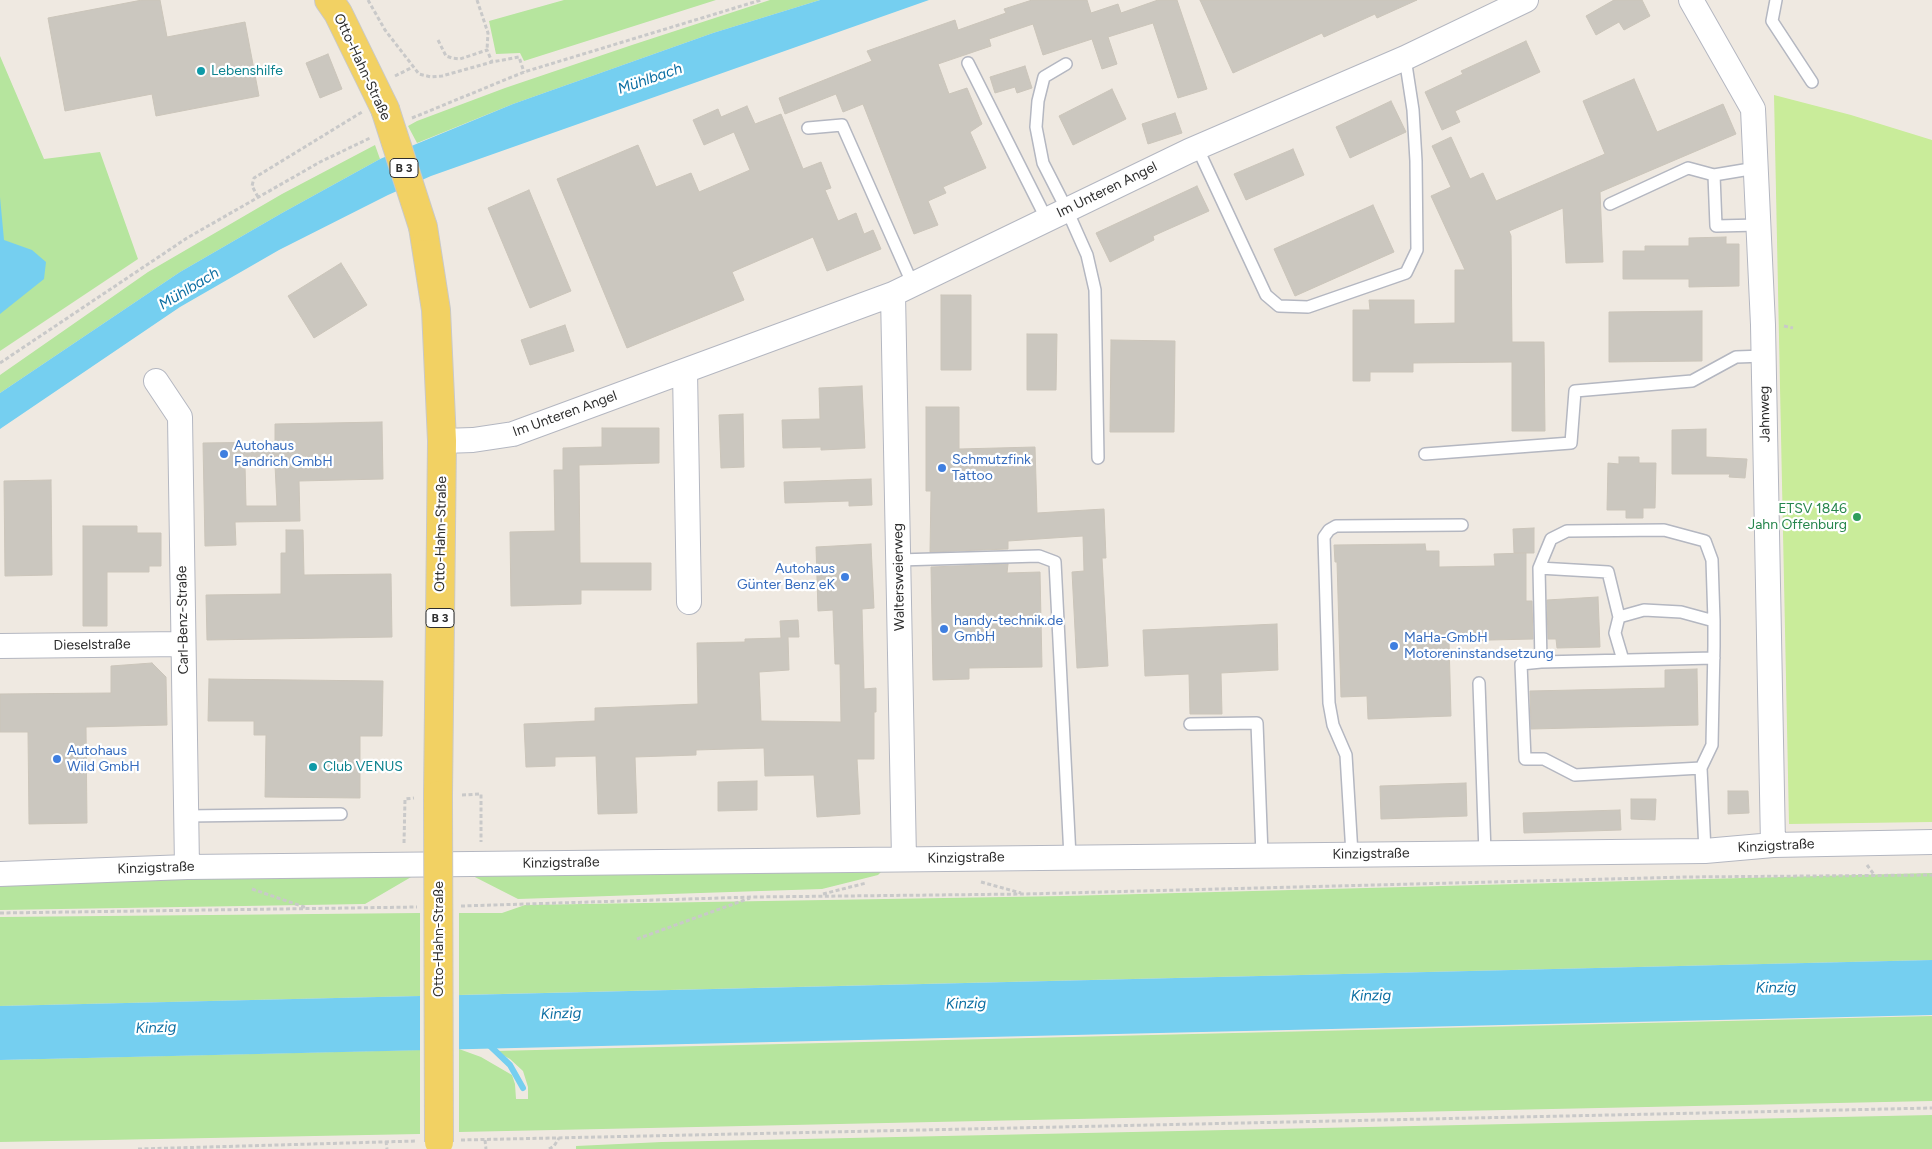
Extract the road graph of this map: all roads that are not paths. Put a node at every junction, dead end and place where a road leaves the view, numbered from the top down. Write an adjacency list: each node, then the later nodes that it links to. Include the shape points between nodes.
1 (329, 0): 20 (main road, Otto-Hahn-Straße / B 3, bridge, via 338,13 423,227 436,310)
2 (1526, 0): 5 (street, Im Unteren Angel)
3 (1691, 0): 11 (street, Jahnweg, via 1753,109)
4 (1776, 0): 8 (lane, via 1772,21)
5 (1405, 58): 10 (street, Im Unteren Angel); 10 (lane, via 1416,152 1418,250 1406,273 1308,307 1279,306 1266,295)
6 (968, 63): 14 (lane)
7 (1066, 64): 14 (lane, via 1044,77 1036,127)
8 (1812, 82)
9 (808, 128): 16 (lane, via 842,125)
10 (1197, 147): 14 (street, Im Unteren Angel)
11 (1756, 168): 12 (lane); 15 (street, Jahnweg)
12 (1714, 175): 13 (lane, via 1688,168); 15 (lane, via 1716,226)
13 (1610, 204)
14 (1057, 215): 16 (street, Im Unteren Angel); 22 (lane, via 1087,255 1095,290)
15 (1759, 225): 17 (street, Jahnweg)
16 (903, 289): 18 (street, Im Unteren Angel); 24 (street, Waltersweierweg)
17 (1764, 356): 21 (lane, via 1736,357 1692,382 1575,391 1571,443); 40 (street, Jahnweg)
18 (685, 371): 20 (street, Im Unteren Angel, via 513,434); 26 (street)
19 (156, 381): 29 (street, Carl-Benz-Straße, via 180,417)
20 (442, 441): 49 (main road, Otto-Hahn-Straße / B 3, bridge, via 446,795 439,906)
21 (1425, 454)
22 (1098, 458)
23 (1462, 525): 43 (lane, via 1336,526 1324,537 1329,703 1333,725 1346,755)
24 (898, 560): 45 (lane, via 1039,556 1055,562); 46 (street, Waltersweierweg)
25 (1540, 568): 27 (lane, via 1608,572); 28 (lane, via 1551,539 1567,531 1664,530 1705,541 1712,560); 33 (lane)
26 (689, 602)
27 (1619, 617): 28 (lane, via 1644,610 1681,612); 32 (lane, via 1615,633)
28 (1714, 621): 31 (lane)
29 (183, 644): 30 (street, Dieselstraße); 38 (street, Carl-Benz-Straße)
30 (0, 646)
31 (1714, 658): 32 (lane); 36 (lane, via 1712,745)
32 (1623, 660): 33 (lane)
33 (1541, 662): 36 (lane, via 1521,664 1525,759 1544,759 1575,775)
34 (1479, 683): 42 (lane)
35 (1190, 724): 44 (lane, via 1257,723)
36 (1701, 768): 41 (lane)
37 (341, 814): 38 (lane)
38 (186, 816): 47 (street, Carl-Benz-Straße)
39 (1932, 842): 40 (street, Kinzigstraße)
40 (1773, 845): 41 (street, Kinzigstraße)
41 (1705, 851): 42 (street, Kinzigstraße)
42 (1485, 853): 43 (street, Kinzigstraße)
43 (1352, 854): 44 (street, Kinzigstraße)
44 (1262, 855): 45 (street, Kinzigstraße)
45 (1070, 857): 46 (street, Kinzigstraße)
46 (904, 859): 47 (street, Kinzigstraße)
47 (187, 867): 48 (street, Kinzigstraße)
48 (0, 874)
49 (440, 1143)

